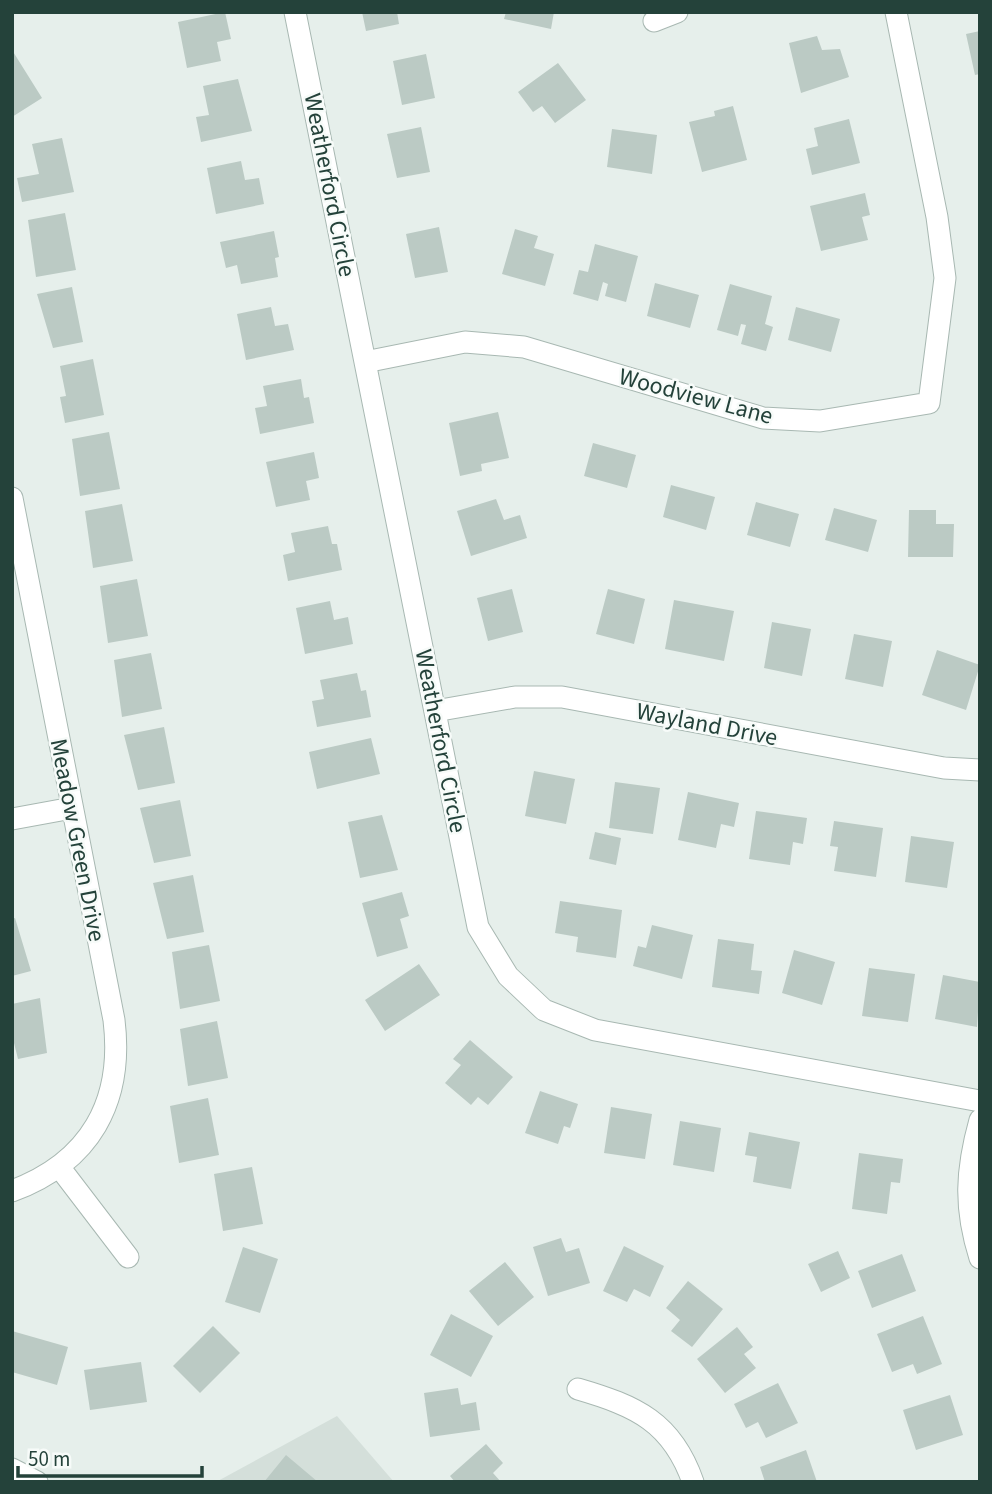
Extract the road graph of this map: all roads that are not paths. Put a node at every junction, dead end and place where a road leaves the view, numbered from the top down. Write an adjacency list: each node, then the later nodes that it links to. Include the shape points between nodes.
1 (295, 12): 5 (street, Weatherford Circle)
2 (677, 12): 4 (street)
3 (896, 12): 5 (street, Woodview Lane, via 945,278 929,403 820,421 764,418 524,347 465,342)
4 (654, 21)
5 (365, 362): 7 (street, Weatherford Circle)
6 (12, 498): 9 (street, Meadow Green Drive)
7 (435, 711): 8 (street, Wayland Drive, via 516,697 562,697 944,768); 11 (street, Weatherford Circle, via 478,927 508,976 544,1010 595,1030)
8 (980, 770)
9 (72, 808): 10 (street); 13 (street, Meadow Green Drive, via 114,1020 116,1060 110,1098 84,1141)
10 (12, 819)
11 (980, 1101)
12 (980, 1120): 16 (street, via 968,1163 968,1204)
13 (60, 1168): 14 (street); 15 (street)
14 (12, 1191)
15 (128, 1257)
16 (980, 1258)
17 (578, 1389): 20 (street, via 637,1410 663,1428 678,1447)
18 (12, 1469): 19 (street)
19 (37, 1482)
20 (693, 1482)

